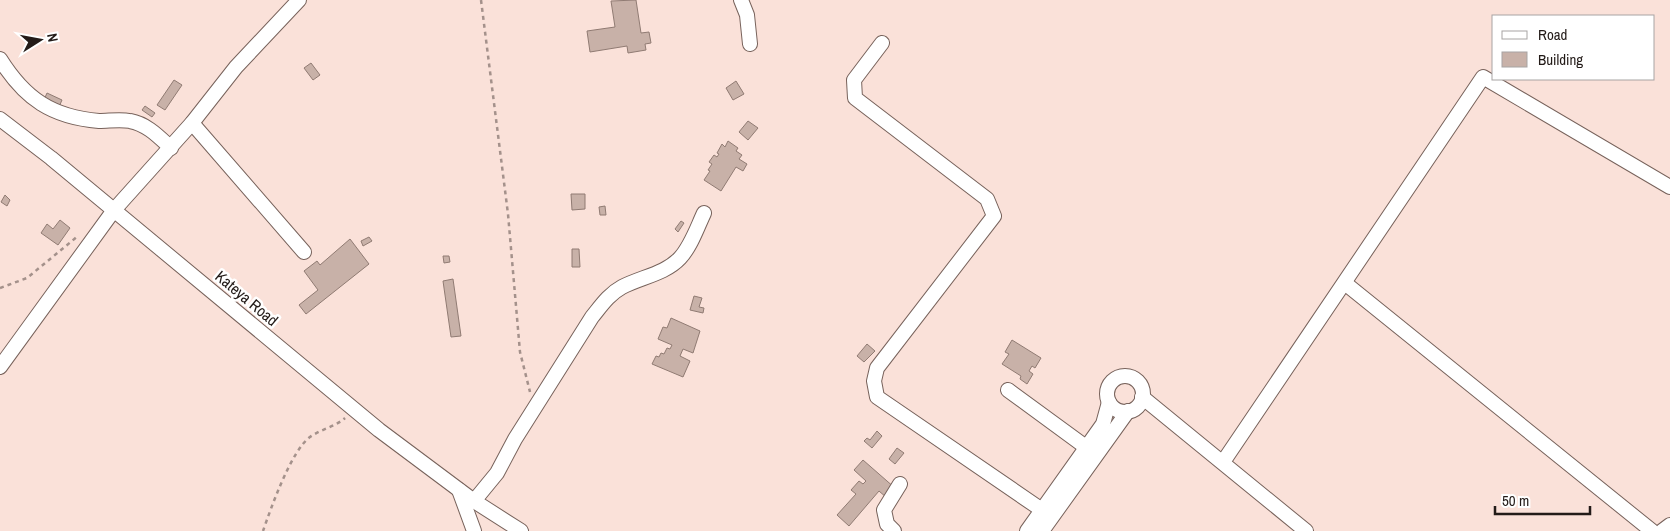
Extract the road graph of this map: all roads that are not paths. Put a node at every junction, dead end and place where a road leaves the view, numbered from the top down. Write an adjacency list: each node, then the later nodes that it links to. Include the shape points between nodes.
1 (299, 0): 7 (street, via 236,67)
2 (741, 0): 4 (street, via 747,15)
3 (882, 43): 24 (street, via 854,80 855,98 987,199 994,216 877,368 874,381 878,397)
4 (750, 44)
5 (0, 59): 8 (street, via 15,81 49,110 68,117 130,121 154,132)
6 (0, 119): 10 (street, Kateya Road)
7 (192, 123): 8 (street); 12 (street)
8 (171, 148): 10 (street)
9 (1670, 187): 13 (street, via 1483,77)
10 (114, 210): 14 (street); 22 (street, Kateya Road, via 354,409)
11 (704, 213): 23 (street, via 688,248 679,259 660,272 620,288 606,299 534,408 497,473)
12 (304, 252)
13 (1346, 284): 20 (street); 32 (street)
14 (0, 367)
15 (1008, 390): 19 (street)
16 (1142, 397): 17 (street, via 1139,383 1125,376 1110,383 1107,392); 18 (street, via 1136,407); 20 (street)
17 (1109, 402): 18 (street, via 1119,411); 19 (street)
18 (1128, 411): 19 (street)
19 (1092, 451): 24 (street); 30 (street)
20 (1223, 462): 31 (street)
21 (900, 484): 28 (street, via 884,510 887,524)
22 (459, 490): 23 (street, Kateya Road); 26 (street)
23 (474, 501): 27 (street, Kateya Road)
24 (1042, 510): 29 (street)
25 (1670, 525): 33 (street)
26 (474, 531)
27 (521, 531)
28 (894, 531)
29 (1027, 531)
30 (1042, 531)
31 (1306, 531)
32 (1652, 531)
33 (1662, 531)

